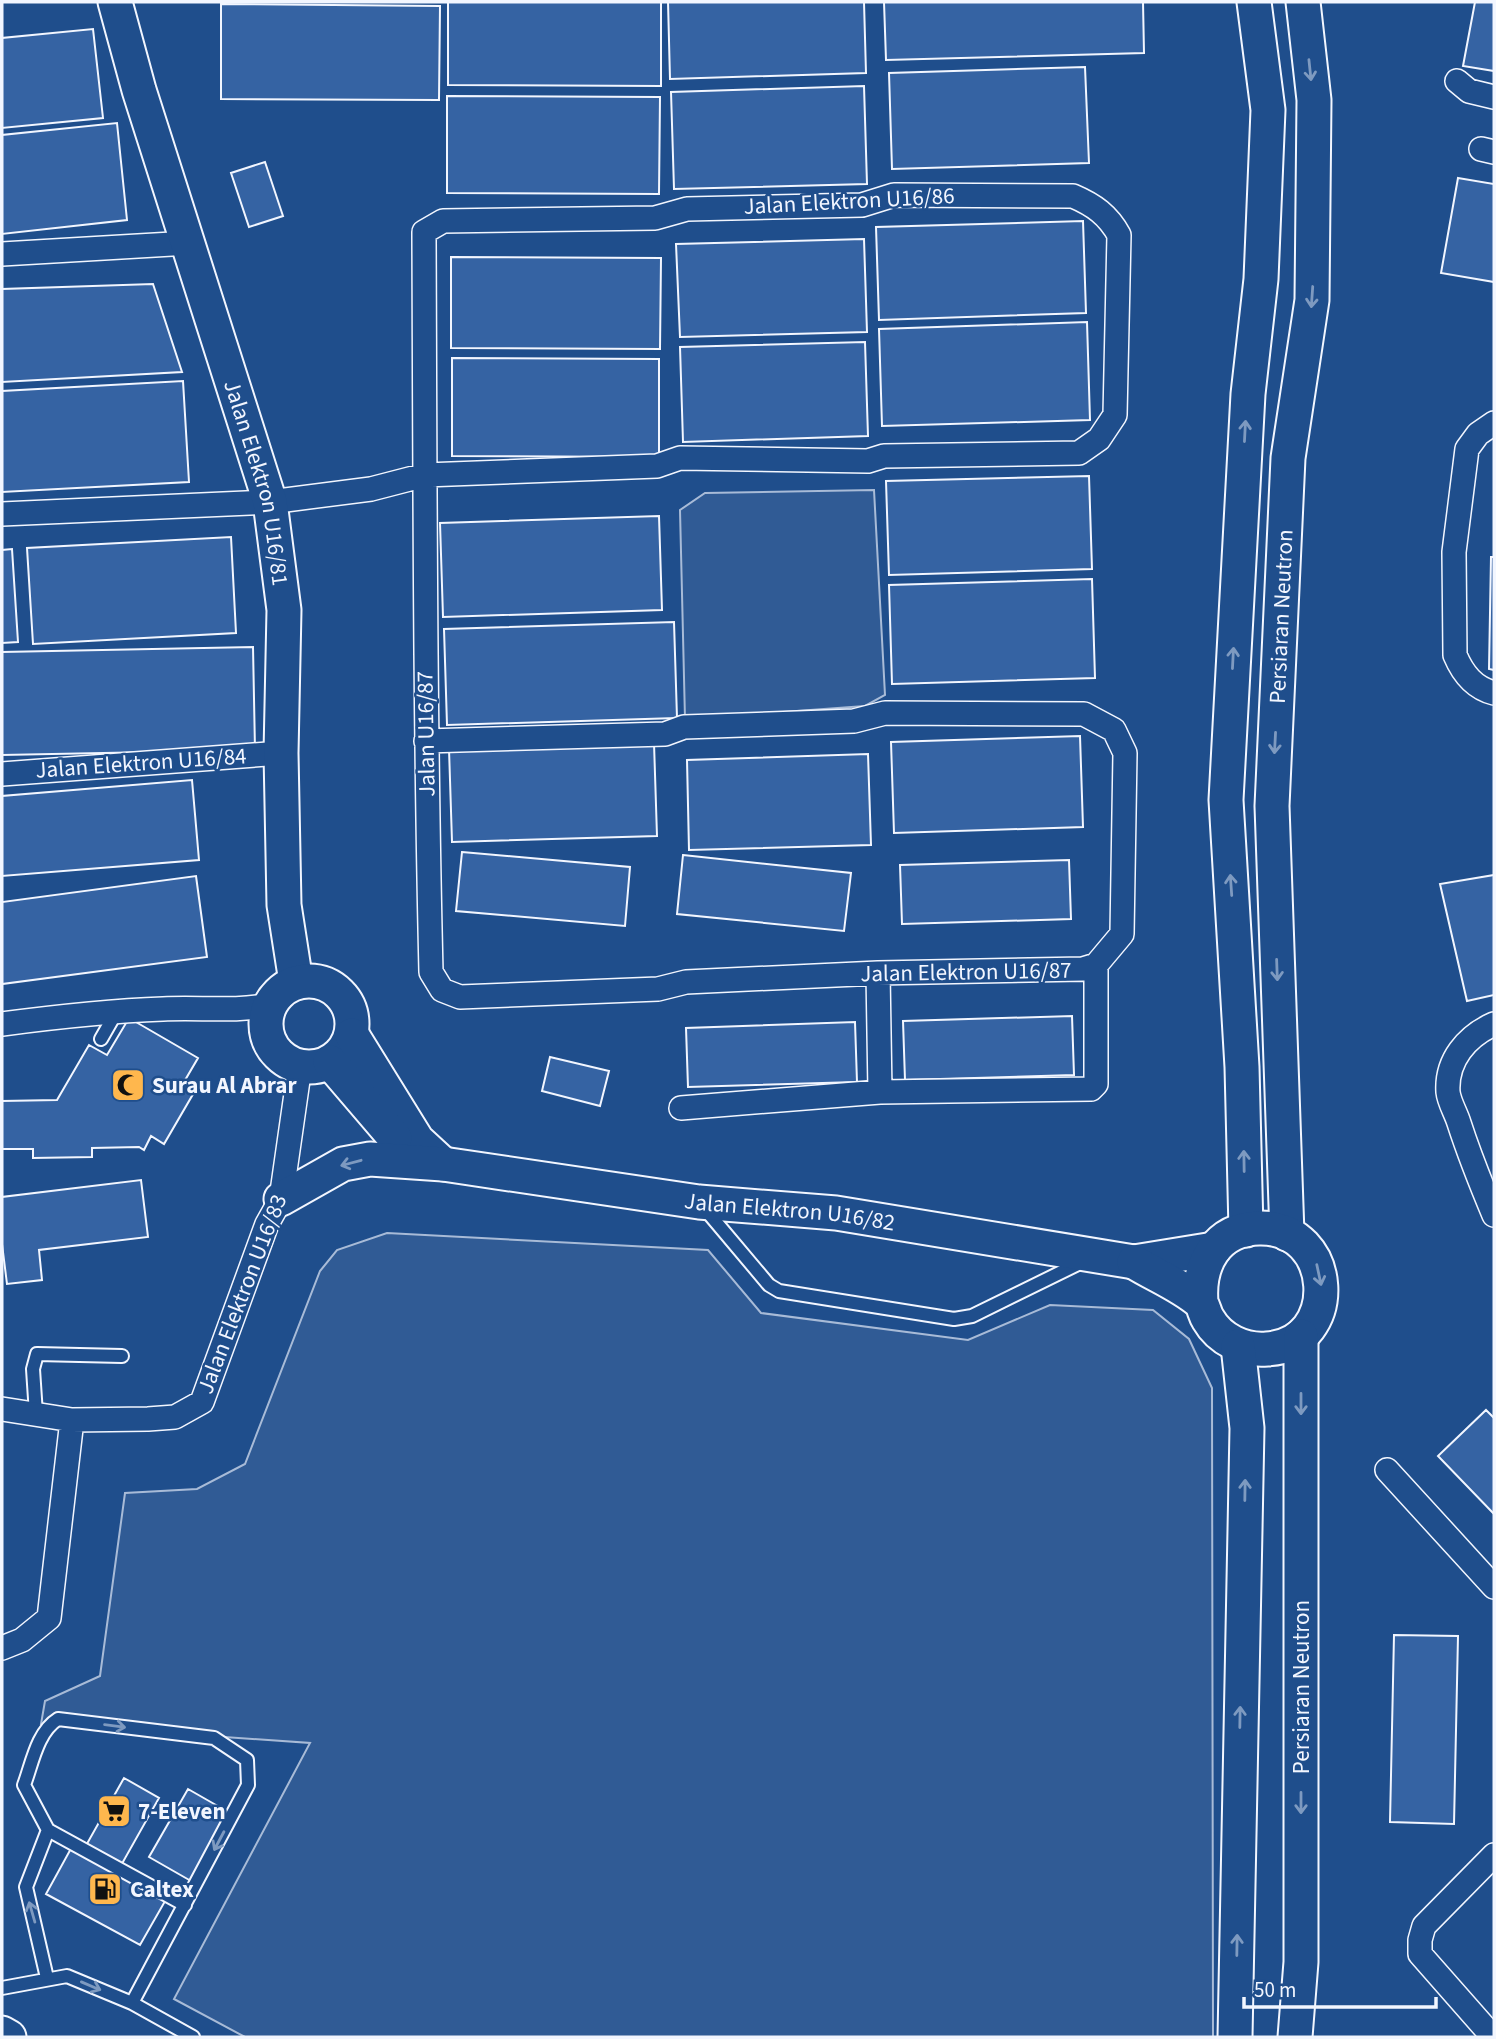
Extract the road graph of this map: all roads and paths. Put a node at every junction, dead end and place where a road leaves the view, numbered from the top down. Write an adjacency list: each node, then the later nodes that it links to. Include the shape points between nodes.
1 (115, 2): 6 (street, Jalan Elektron U16/81)
2 (1254, 2): 33 (street, Persiaran Neutron, one-way to 2, via 1242,1067 1226,800 1268,110)
3 (1303, 2): 34 (street, Persiaran Neutron, one-way to 34, via 1314,100 1312,300 1288,458 1272,806)
4 (1457, 81): 5 (street, via 1469,91)
5 (1494, 97)
6 (189, 243): 7 (street); 10 (street, Jalan Elektron U16/81)
7 (2, 254)
8 (1494, 422): 12 (street, via 1467,449 1454,552 1455,655 1471,681)
9 (425, 475): 9 (street, Jalan Elektron U16/86, via 424,232 443,221 655,218 687,209 862,205 894,195 1073,196 1091,204 1119,235 1115,415 1098,439 1079,453 884,456 868,461 680,458 657,466); 10 (street, Jalan Elektron U16/86, via 371,489); 13 (street, Jalan U16/87)
10 (270, 502): 11 (street); 14 (street, Jalan Elektron U16/81, via 284,610)
11 (2, 514)
12 (1494, 694)
13 (426, 741): 16 (street, Jalan Elektron U16/87, via 665,734 684,727 854,721 885,713 1084,714 1114,730 1125,753 1122,934); 19 (street, Jalan U16/87, via 431,972)
14 (281, 753): 15 (street, Jalan Elektron U16/84); 18 (street, Jalan Elektron U16/81, via 284,905)
15 (2, 774)
16 (1096, 965): 17 (street, Jalan Elektron U16/87, via 1083,969); 27 (street, via 1095,1087)
17 (878, 973): 19 (street, Jalan Elektron U16/87, via 460,998); 27 (street)
18 (296, 982): 20 (street); 24 (street, via 323,982 344,997 353,1022)
19 (442, 990)
20 (270, 1004): 21 (street, via 245,1010); 26 (street, via 265,1029 277,1053 288,1062)
21 (111, 1011): 22 (street); 25 (lane, via 113,1018)
22 (2, 1024)
23 (1494, 1024): 32 (street, via 1458,1051 1448,1092)
24 (352, 1035): 26 (street, via 340,1055); 29 (street, via 417,1140)
25 (101, 1040)
26 (315, 1064): 29 (street, via 403,1148); 30 (street, Jalan Elektron U16/83)
27 (880, 1092): 28 (street)
28 (681, 1108)
29 (443, 1164): 30 (street, one-way to 30, via 370,1158 343,1164); 31 (street, Jalan Elektron U16/82)
30 (281, 1199): 44 (street, Jalan Elektron U16/83, via 267,1224 202,1402 175,1417)
31 (699, 1202): 36 (street, Jalan Elektron U16/82, via 836,1213); 36 (lane, via 779,1292 954,1319 972,1316)
32 (1494, 1215)
33 (1246, 1230): 34 (street, via 1274,1229); 35 (street)
34 (1287, 1234): 39 (street, one-way to 39, via 1304,1245 1322,1282 1314,1320)
35 (1214, 1249): 37 (street); 38 (street, via 1199,1282)
36 (1095, 1256): 37 (street, Jalan Elektron U16/82)
37 (1134, 1262): 38 (street)
38 (1201, 1302): 40 (street, via 1214,1328)
39 (1301, 1336): 40 (street, via 1270,1349); 58 (street, Persiaran Neutron, one-way to 58, via 1301,1962)
40 (1238, 1346): 57 (street, one-way to 40, via 1247,1428)
41 (122, 1356): 43 (lane, via 37,1354 33,1369)
42 (2, 1409): 43 (street, Jalan Elektron U16/83)
43 (36, 1414): 44 (street, Jalan Elektron U16/83)
44 (72, 1420): 47 (street, via 49,1618 22,1640)
45 (1387, 1470): 46 (street)
46 (1494, 1587)
47 (2, 1648)
48 (48, 1830): 50 (lane); 50 (lane, one-way to 50, via 24,1785 41,1739 58,1719 214,1738 247,1760 248,1785); 51 (lane, one-way to 48, via 26,1887)
49 (1494, 1855): 59 (street, via 1424,1926 1420,1940 1420,1954)
50 (185, 1905): 53 (lane)
51 (47, 1979): 52 (lane); 53 (lane, one-way to 53, via 67,1976)
52 (2, 1988)
53 (132, 2003): 56 (lane)
54 (2, 2033): 55 (street)
55 (9, 2037)
56 (193, 2037)
57 (1236, 2037)
58 (1295, 2037)
59 (1493, 2037)

